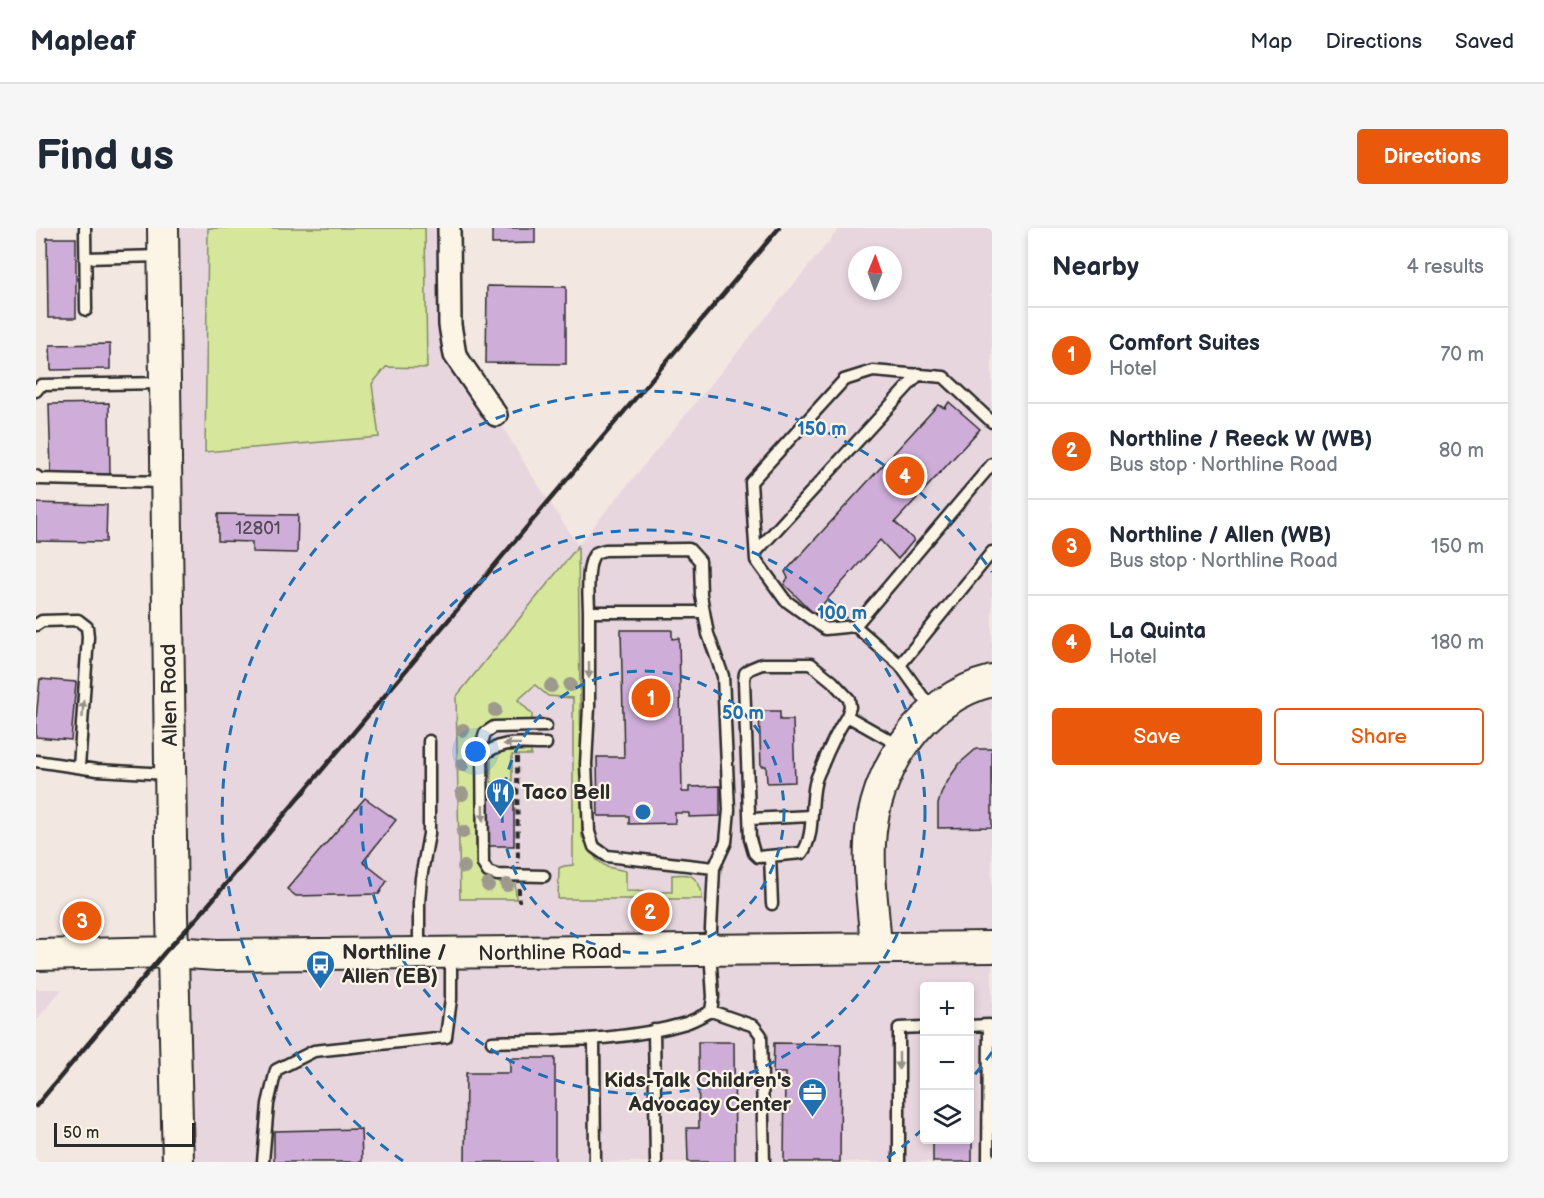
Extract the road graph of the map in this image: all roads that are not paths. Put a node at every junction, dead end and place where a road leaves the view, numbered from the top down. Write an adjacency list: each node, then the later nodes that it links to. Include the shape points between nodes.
1 (85, 228): 4 (lane)
2 (449, 228): 9 (street, via 450,325 455,355)
3 (163, 242): 4 (lane); 7 (main road, Allen Road)
4 (86, 258): 5 (lane)
5 (86, 309)
6 (920, 375): 10 (lane, via 944,377); 14 (lane); 14 (lane, via 873,370 844,380 751,482)
7 (165, 383): 8 (lane, via 41,385); 13 (main road, Allen Road)
8 (36, 390)
9 (496, 415)
10 (992, 422)
11 (992, 464): 19 (lane)
12 (36, 476): 13 (lane)
13 (166, 483): 31 (main road, Allen Road)
14 (756, 552): 19 (lane, via 756,560 785,600 825,629)
15 (992, 552): 20 (lane)
16 (589, 612): 17 (lane); 17 (lane, via 589,571 597,552 689,549 700,561); 35 (lane, one-way to 35, via 586,764 594,847 607,856)
17 (704, 612): 35 (lane, via 723,676 729,810 726,843)
18 (36, 625): 30 (lane, one-way to 18, via 87,627 78,620 42,621)
19 (855, 626): 20 (lane)
20 (900, 665): 22 (lane)
21 (992, 681): 22 (main road, via 961,693)
22 (933, 712): 27 (main road)
23 (847, 716): 27 (lane); 32 (lane, via 815,783); 33 (lane, via 849,699 811,664 762,664 745,673)
24 (546, 726): 28 (lane, via 494,727 485,733)
25 (429, 741): 42 (lane, via 429,834 420,886)
26 (546, 744): 28 (lane, one-way to 28, via 502,744)
27 (902, 747): 39 (main road, via 881,789 870,840)
28 (482, 756): 36 (lane, one-way to 36, via 483,864 488,872 497,875)
29 (36, 761): 30 (lane)
30 (79, 767): 31 (lane)
31 (170, 774): 41 (main road, Allen Road)
32 (811, 816): 33 (lane); 34 (lane, via 810,839 802,853)
33 (750, 819): 34 (lane, via 754,853 758,857)
34 (770, 856): 37 (lane)
35 (714, 868): 40 (lane)
36 (544, 876)
37 (772, 904)
38 (992, 947): 39 (main road, Northline Road)
39 (876, 948): 40 (main road, Northline Road)
40 (710, 950): 43 (main road, Northline Road); 45 (lane)
41 (173, 952): 42 (main road, Northline Road); 44 (main road, Northline Road); 52 (main road, Allen Road)
42 (419, 953): 43 (main road, Northline Road)
43 (451, 953): 53 (lane, via 446,1037 314,1051 276,1070 268,1104)
44 (36, 956)
45 (711, 1011): 48 (lane, via 687,1023); 56 (lane, via 754,1026 761,1035)
46 (974, 1026): 51 (lane, via 989,1025)
47 (920, 1027): 57 (lane, one-way to 57, via 899,1028)
48 (654, 1030): 49 (lane); 55 (lane)
49 (594, 1039): 50 (lane); 54 (lane)
50 (492, 1042)
51 (991, 1074): 58 (lane)
52 (178, 1162)
53 (263, 1162)
54 (594, 1162)
55 (656, 1162)
56 (764, 1162)
57 (899, 1162)
58 (988, 1162)

